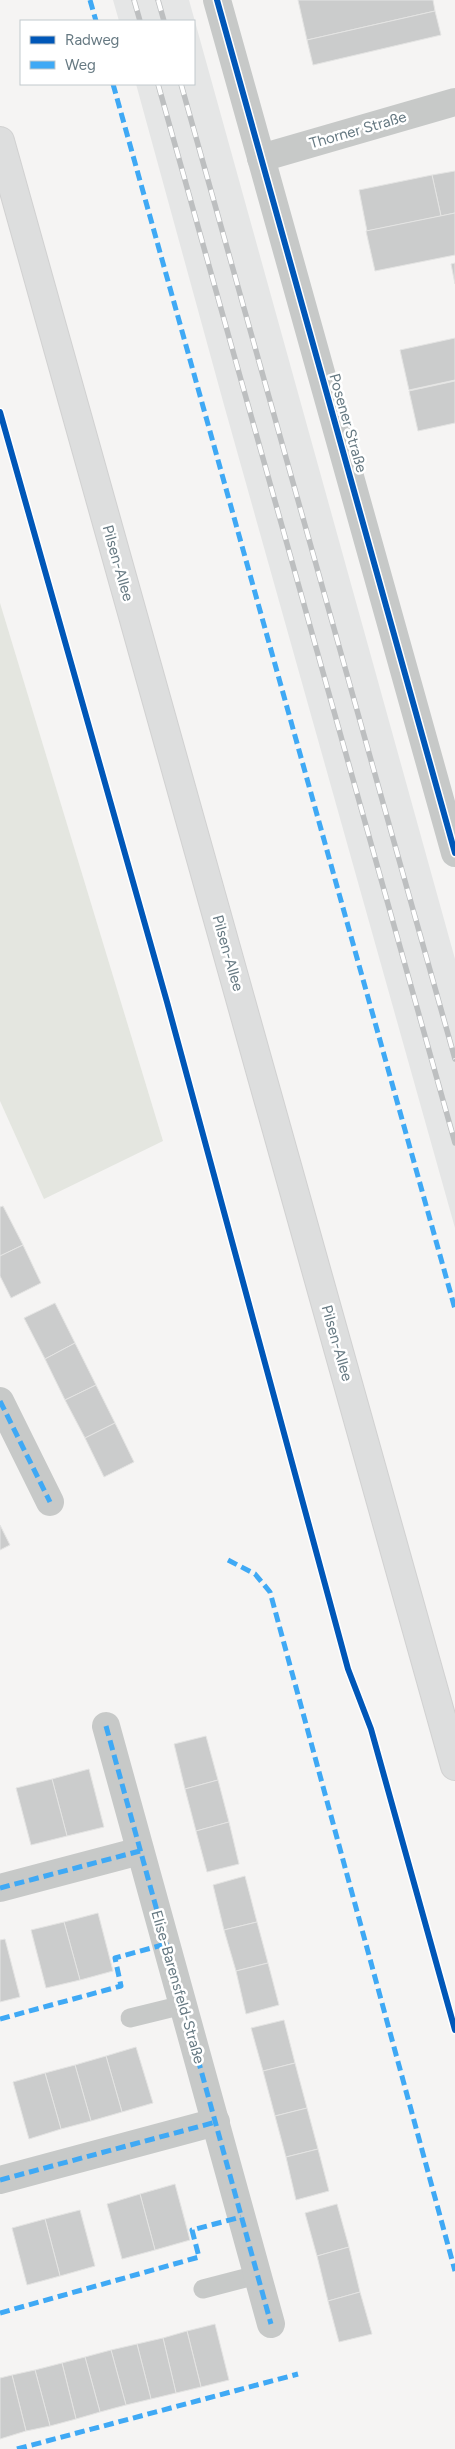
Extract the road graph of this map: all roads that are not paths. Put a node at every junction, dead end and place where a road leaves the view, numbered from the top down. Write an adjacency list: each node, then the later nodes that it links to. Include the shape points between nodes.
1 (218, 0): 4 (street, Posener Straße)
2 (455, 102): 4 (street, Thorner Straße)
3 (0, 141): 9 (main road, Pilsen-Allee)
4 (261, 158): 5 (street, Posener Straße)
5 (454, 845)
6 (0, 1401): 7 (street)
7 (50, 1502)
8 (106, 1726): 10 (street, Elise-Barensfeld-Straße)
9 (455, 1766)
10 (140, 1851): 11 (street); 12 (street, Elise-Barensfeld-Straße)
11 (0, 1888)
12 (183, 2004): 13 (lane); 14 (street, Elise-Barensfeld-Straße)
13 (130, 2018)
14 (216, 2122): 15 (street); 16 (street, Elise-Barensfeld-Straße)
15 (0, 2180)
16 (257, 2274): 17 (lane); 18 (street, Elise-Barensfeld-Straße)
17 (203, 2289)
18 (271, 2324)

